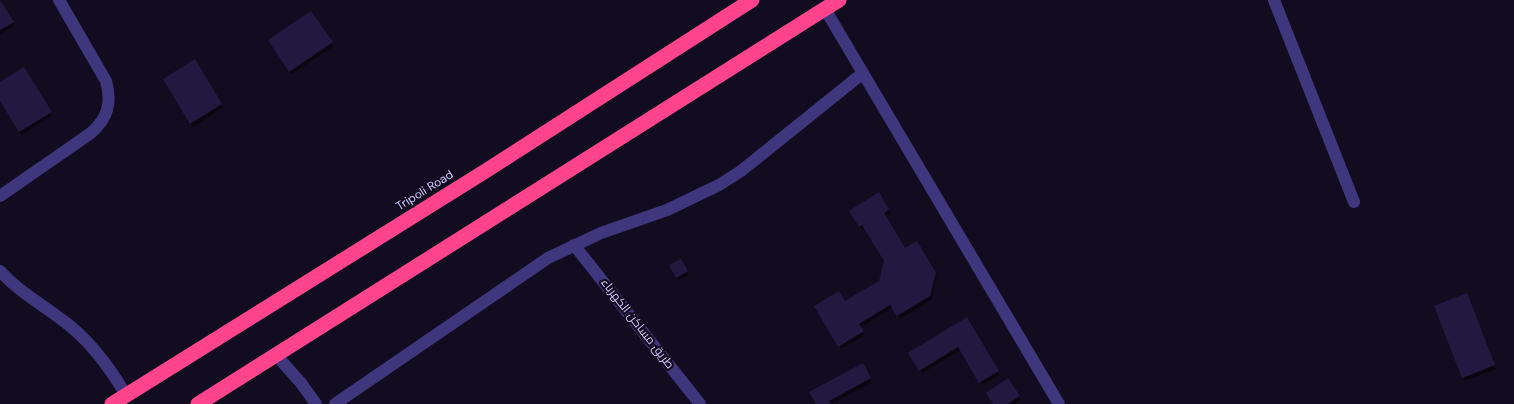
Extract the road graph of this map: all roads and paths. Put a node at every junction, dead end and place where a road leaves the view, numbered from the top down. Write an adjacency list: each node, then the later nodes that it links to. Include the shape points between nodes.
1 (59, 0): 7 (street, via 106,81 110,104 100,125 91,133)
2 (752, 0): 12 (highway, Tripoli Road)
3 (839, 0): 5 (highway)
4 (1274, 0): 8 (street)
5 (825, 9): 6 (street); 11 (highway)
6 (863, 73): 9 (street, via 741,171 718,185 667,210); 18 (street)
7 (0, 196)
8 (1354, 202)
9 (574, 245): 16 (street, via 527,271); 17 (street, طريق مساكن الكهرباء)
10 (0, 272): 12 (street, via 13,286 82,336)
11 (277, 356): 14 (highway); 15 (street)
12 (126, 395): 13 (highway, Tripoli Road)
13 (112, 404)
14 (198, 404)
15 (316, 404)
16 (335, 404)
17 (700, 404)
18 (1059, 404)

